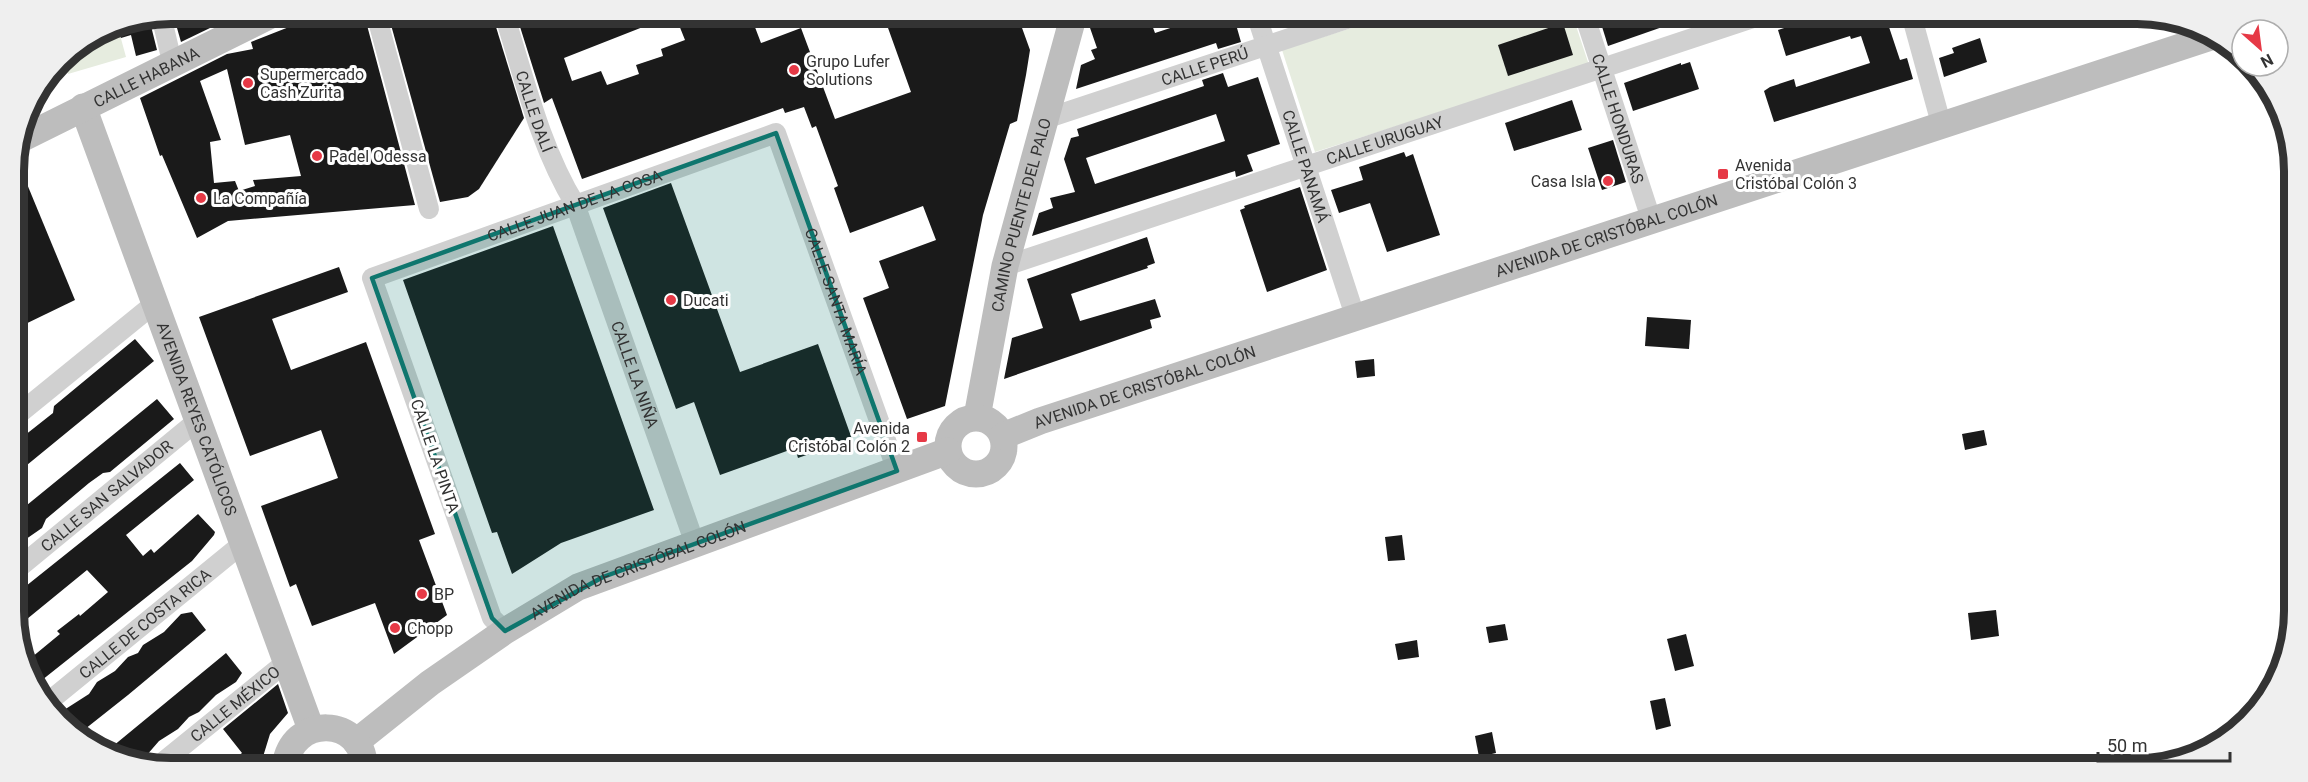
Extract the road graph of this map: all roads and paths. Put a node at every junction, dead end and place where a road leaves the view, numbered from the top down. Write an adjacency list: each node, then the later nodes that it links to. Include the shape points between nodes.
1 (163, 24): 13 (street)
2 (252, 24): 13 (main road, CALLE HABANA)
3 (379, 24): 22 (street)
4 (507, 24): 21 (street, CALLE DALÍ, via 536,115 563,186)
5 (1072, 24): 16 (main road, CAMINO PUENTE DEL PALO)
6 (1260, 24): 12 (street, CALLE PANAMÁ)
7 (1331, 24): 12 (street, CALLE PERÚ)
8 (1587, 24): 14 (street, CALLE HONDURAS)
9 (1735, 24): 14 (street, CALLE URUGUAY)
10 (1914, 24): 17 (street)
11 (2203, 40): 17 (main road, AVENIDA DE CRISTÓBAL COLÓN)
12 (1267, 45): 16 (street, CALLE PERÚ); 20 (street, CALLE PANAMÁ)
13 (172, 62): 15 (main road, CALLE HABANA)
14 (1602, 68): 20 (street, CALLE URUGUAY); 23 (street, CALLE HONDURAS)
15 (83, 107): 19 (main road, CALLE HABANA); 26 (main road, AVENIDA REYES CATÓLICOS)
16 (1048, 118): 24 (main road, CAMINO PUENTE DEL PALO, via 1023,191)
17 (1942, 127): 23 (main road, AVENIDA DE CRISTÓBAL COLÓN)
18 (776, 133): 21 (street, CALLE JUAN DE LA COSA); 33 (street, CALLE SANTA MARÍA)
19 (29, 135)
20 (1306, 166): 24 (street, CALLE URUGUAY); 27 (street, CALLE PANAMÁ)
21 (575, 204): 25 (street, CALLE JUAN DE LA COSA); 35 (street, CALLE LA NIÑA)
22 (429, 209)
23 (1652, 222): 27 (main road, AVENIDA DE CRISTÓBAL COLÓN)
24 (1005, 266): 29 (main road, CAMINO PUENTE DEL PALO)
25 (372, 278): 37 (street, CALLE LA PINTA, via 492,618)
26 (154, 304): 28 (street); 30 (main road, AVENIDA REYES CATÓLICOS)
27 (1356, 319): 31 (main road, AVENIDA DE CRISTÓBAL COLÓN)
28 (24, 410)
29 (976, 417): 31 (main road, via 992,422); 32 (main road, via 961,422 949,436)
30 (197, 421): 34 (main road, AVENIDA REYES CATÓLICOS); 36 (street, CALLE SAN SALVADOR)
31 (1003, 436): 32 (main road, via 1005,448 1000,463 988,473 966,474 955,467)
32 (948, 451): 33 (main road, AVENIDA DE CRISTÓBAL COLÓN)
33 (897, 471): 35 (main road, AVENIDA DE CRISTÓBAL COLÓN)
34 (242, 544): 38 (main road, AVENIDA REYES CATÓLICOS); 39 (street, CALLE DE COSTA RICA)
35 (695, 544): 37 (main road, AVENIDA DE CRISTÓBAL COLÓN, via 578,588)
36 (24, 563)
37 (505, 631): 41 (main road, AVENIDA DE CRISTÓBAL COLÓN, via 430,683)
38 (285, 663): 40 (main road, AVENIDA REYES CATÓLICOS); 42 (street, CALLE MÉXICO)
39 (52, 699)
40 (311, 729): 41 (main road, via 336,729); 43 (main road, via 292,745)
41 (356, 742): 44 (main road)
42 (168, 758)
43 (286, 758)
44 (363, 758)

